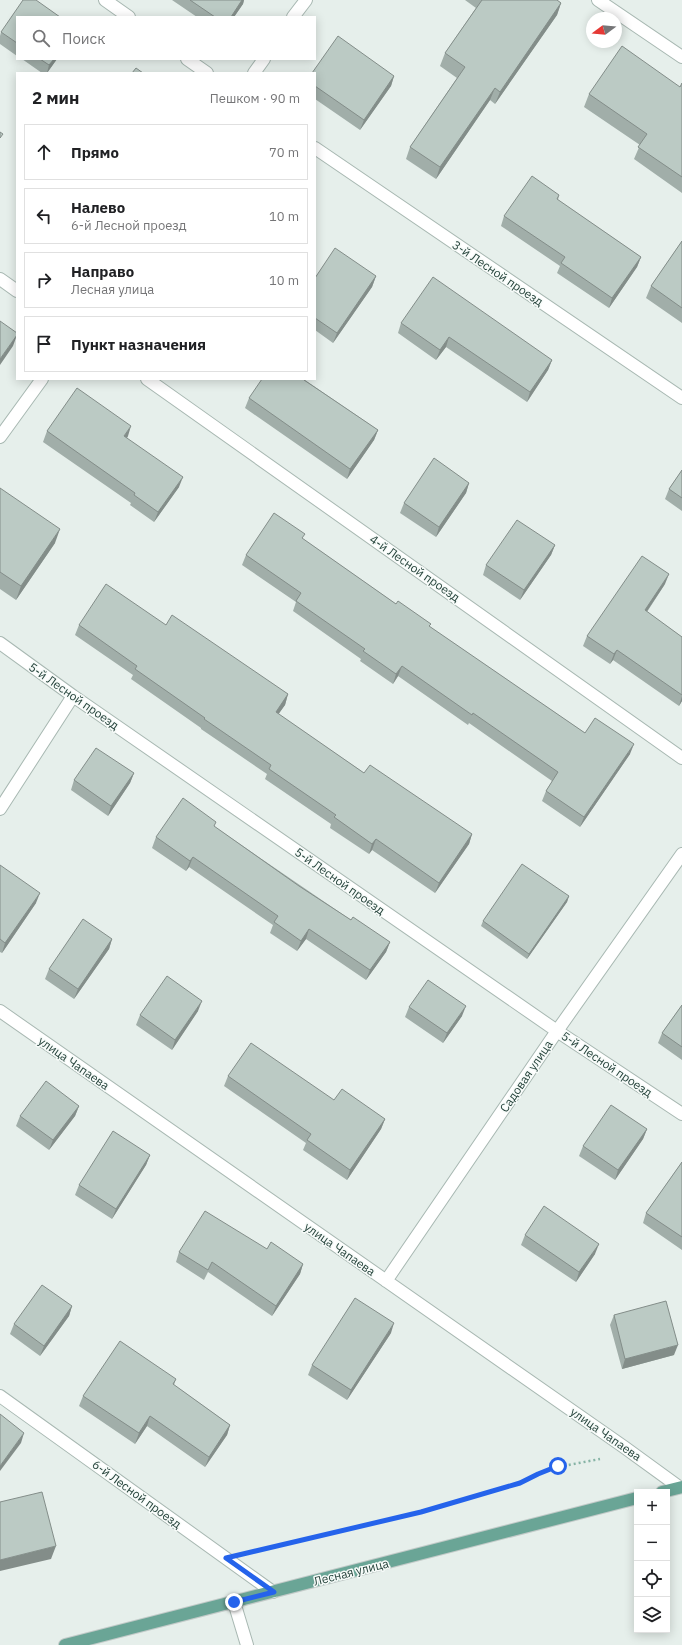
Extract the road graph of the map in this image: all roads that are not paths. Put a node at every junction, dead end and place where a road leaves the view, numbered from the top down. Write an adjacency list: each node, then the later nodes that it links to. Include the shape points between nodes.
1 (105, 0): 4 (street)
2 (306, 0): 5 (street)
3 (598, 0): 6 (street)
4 (128, 16)
5 (295, 16)
6 (682, 57)
7 (188, 60): 9 (street)
8 (263, 60): 10 (street)
9 (206, 72)
10 (255, 72)
11 (316, 149): 16 (street, 3-й Лесной проезд)
12 (0, 279): 13 (street)
13 (16, 290)
14 (41, 380): 17 (street)
15 (148, 380): 20 (street, 4-й Лесной проезд)
16 (682, 398)
17 (0, 438)
18 (0, 643): 19 (street, 5-й Лесной проезд)
19 (73, 696): 21 (street); 24 (street, 5-й Лесной проезд)
20 (682, 758)
21 (0, 809)
22 (682, 854): 24 (street, Садовая улица)
23 (0, 1012): 26 (street, улица Чапаева)
24 (557, 1031): 25 (street, 5-й Лесной проезд); 26 (street, Садовая улица)
25 (682, 1114)
26 (386, 1281): 28 (street, улица Чапаева)
27 (0, 1396): 31 (street, 6-й Лесной проезд)
28 (681, 1487): 29 (main road)
29 (670, 1490)
30 (634, 1499): 31 (main road, Лесная улица)
31 (274, 1592): 32 (main road, Лесная улица)
32 (234, 1602): 33 (main road, Лесная улица); 35 (street)
33 (88, 1642): 34 (main road, Лесная улица)
34 (65, 1645)
35 (247, 1645)

